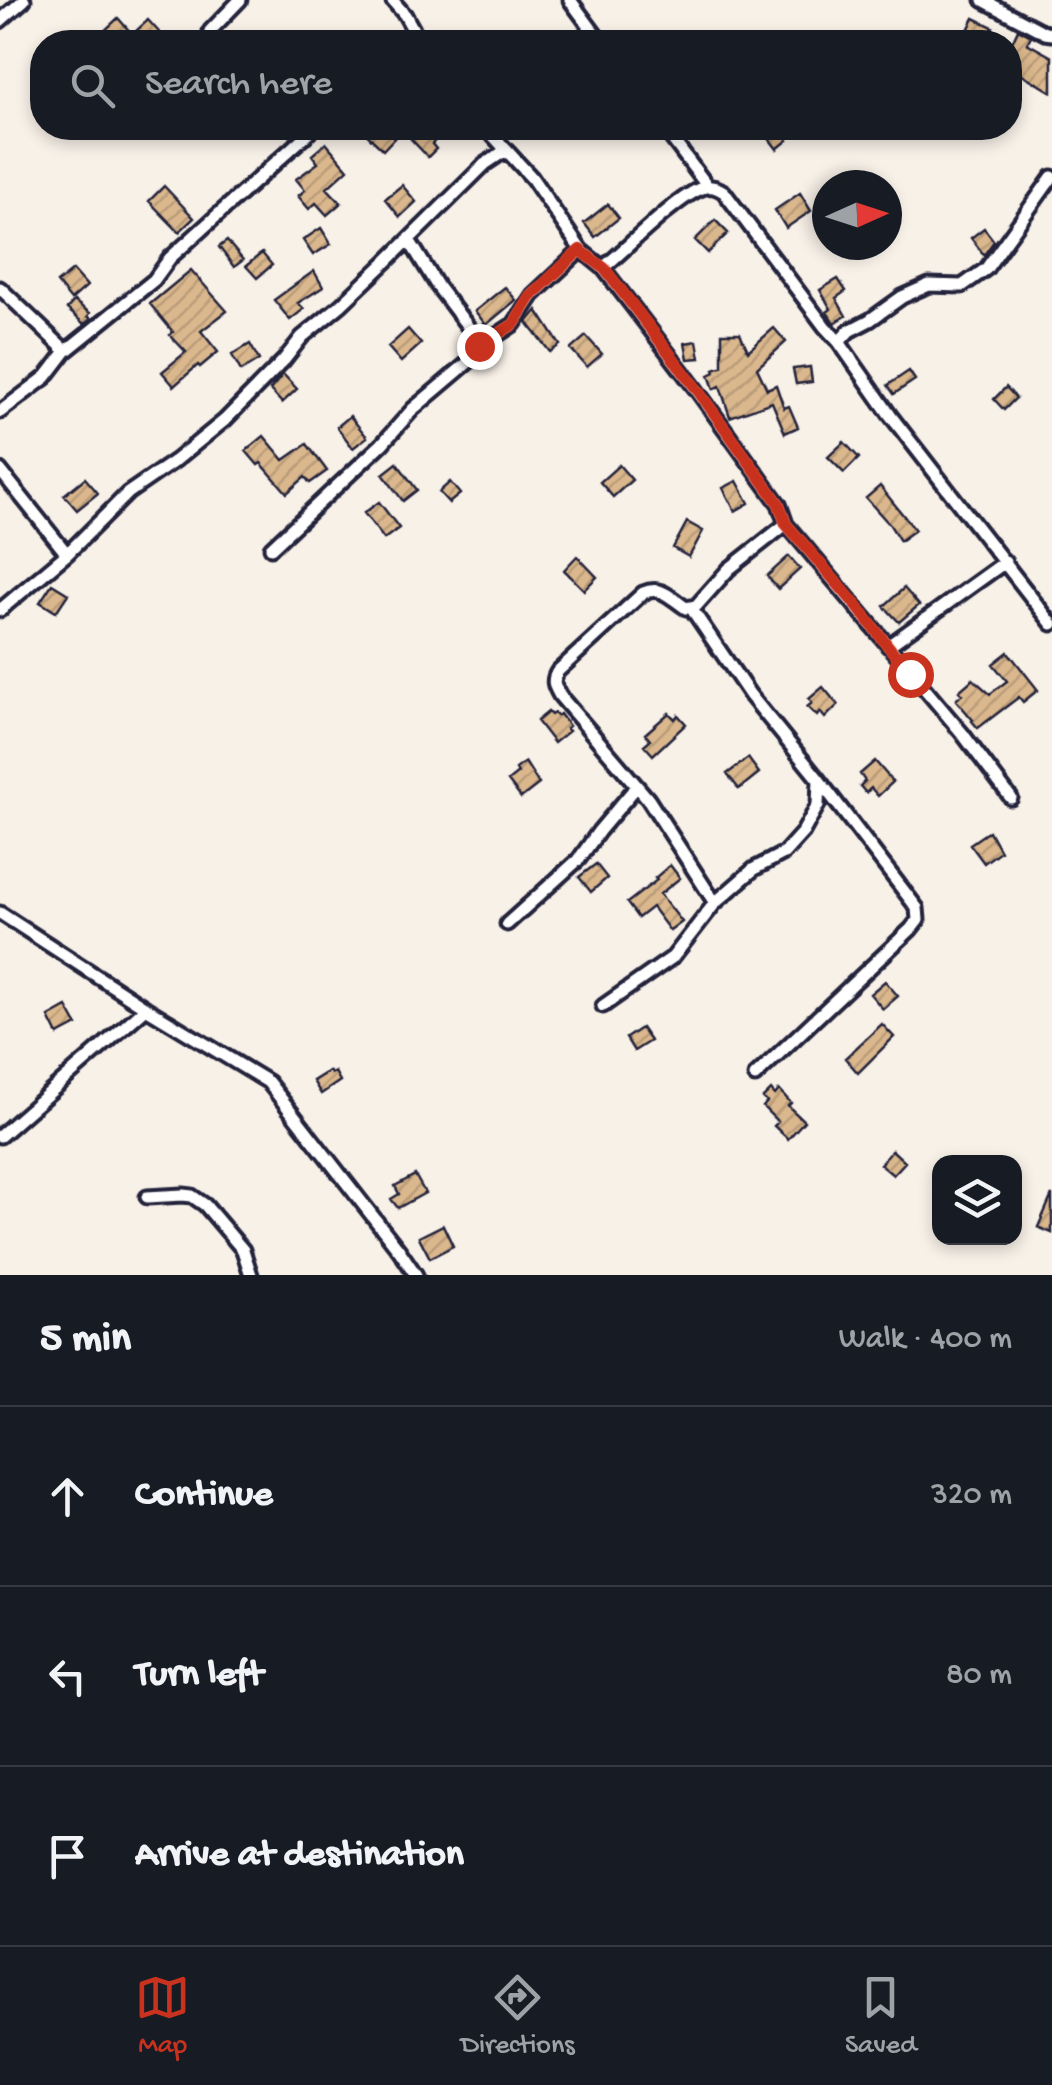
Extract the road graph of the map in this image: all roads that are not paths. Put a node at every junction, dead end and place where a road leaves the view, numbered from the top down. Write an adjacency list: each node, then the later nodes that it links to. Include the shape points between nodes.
1 (24, 0): 6 (street)
2 (240, 0): 7 (street)
3 (392, 0): 8 (street)
4 (570, 0): 9 (street)
5 (983, 0): 10 (street)
6 (0, 21)
7 (211, 30)
8 (411, 30)
9 (592, 30)
10 (1052, 34)
11 (301, 140): 23 (street, via 154,280)
12 (497, 140): 14 (street)
13 (673, 140): 16 (street)
14 (506, 150): 17 (street); 18 (street)
15 (1052, 177): 21 (street, via 986,269 962,286 929,284 902,297)
16 (708, 186): 19 (street); 21 (street, via 724,192)
17 (409, 240): 22 (street); 28 (street, via 302,337 225,420 128,493)
18 (580, 250): 19 (street); 22 (street, via 532,295 514,324)
19 (604, 268): 26 (street, via 770,491)
20 (0, 288): 23 (street)
21 (839, 342): 29 (street)
22 (479, 346): 27 (street, via 478,354 412,409)
23 (66, 351): 24 (street, via 46,378)
24 (0, 412)
25 (0, 470): 28 (street)
26 (786, 524): 30 (street); 33 (street)
27 (271, 548)
28 (67, 554): 31 (street)
29 (1005, 562): 32 (street); 33 (street)
30 (691, 608): 34 (street); 35 (street, via 658,589 643,593 554,676 560,696)
31 (0, 610)
32 (1052, 624)
33 (888, 646): 36 (street)
34 (820, 780): 37 (street, via 818,805 803,832); 42 (street, via 917,908 918,920)
35 (637, 786): 37 (street); 39 (street, via 579,859)
36 (1011, 798)
37 (715, 903): 40 (street, via 672,957)
38 (0, 913): 41 (street)
39 (508, 924)
40 (603, 1006)
41 (146, 1008): 43 (street); 46 (street, via 268,1082)
42 (755, 1076)
43 (0, 1136)
44 (148, 1197): 45 (street, via 192,1196 205,1205 243,1250)
45 (251, 1275)
46 (416, 1275)

